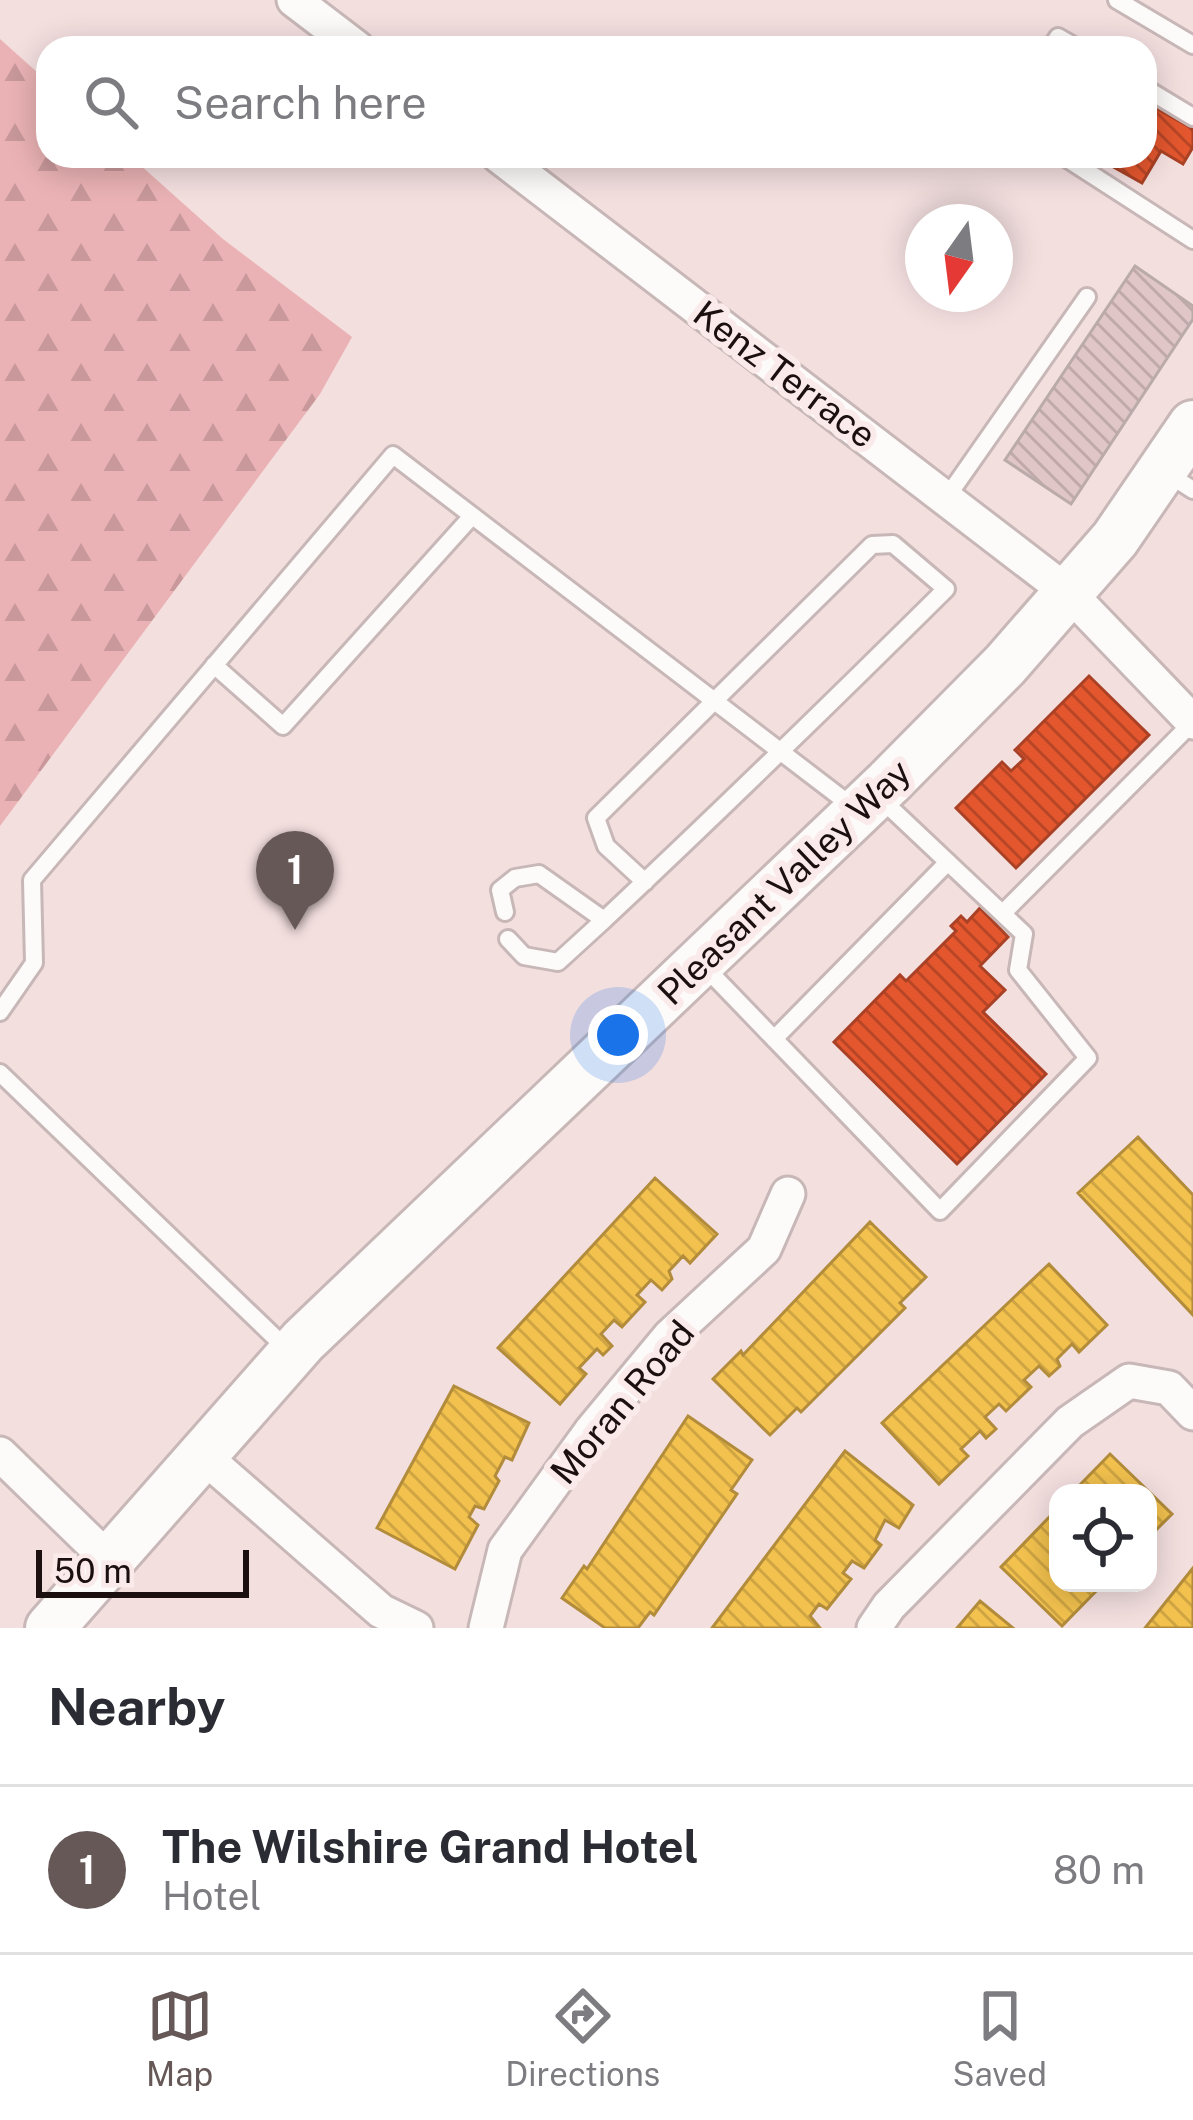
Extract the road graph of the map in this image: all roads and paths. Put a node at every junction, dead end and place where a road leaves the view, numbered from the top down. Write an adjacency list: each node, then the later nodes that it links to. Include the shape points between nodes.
1 (294, 0): 3 (street)
2 (1117, 0): 4 (lane)
3 (341, 36)
4 (1193, 45)
5 (1157, 95): 6 (lane)
6 (1193, 117)
7 (515, 168): 13 (street, Kenz Terrace)
8 (1082, 168): 9 (lane)
9 (1193, 240)
10 (1087, 297): 13 (lane)
11 (1193, 425): 12 (main road, Pleasant Valley Way)
12 (1178, 480): 15 (main road, Pleasant Valley Way)
13 (947, 497): 15 (street, Kenz Terrace)
14 (472, 516): 16 (lane, via 284,726); 16 (lane, via 393,455); 17 (lane)
15 (1070, 594): 18 (street, Kenz Terrace); 20 (main road, Pleasant Valley Way)
16 (214, 665): 28 (lane, via 32,880 34,963)
17 (713, 700): 19 (lane); 19 (lane, via 872,545 893,544 946,589); 22 (lane, via 596,818 606,846)
18 (1193, 722): 24 (lane)
19 (781, 752): 20 (lane); 22 (lane)
20 (867, 802): 21 (lane); 27 (main road, Pleasant Valley Way)
21 (948, 862): 24 (lane); 29 (lane)
22 (645, 882): 25 (lane)
23 (505, 911): 25 (lane, via 500,890 539,874)
24 (1003, 913): 29 (lane, via 1024,934 1018,970 1088,1058 940,1211)
25 (604, 920): 26 (lane, via 558,962 524,956)
26 (508, 939)
27 (700, 962): 29 (lane); 32 (main road, Pleasant Valley Way)
28 (0, 1012)
29 (774, 1039)
30 (0, 1073): 32 (lane)
31 (788, 1194): 39 (street, Moran Road, via 764,1249 670,1336 505,1550)
32 (291, 1354): 35 (main road, Pleasant Valley Way)
33 (1193, 1413): 40 (street, via 1169,1388 1130,1381 1070,1422)
34 (0, 1454): 36 (street)
35 (201, 1454): 36 (main road, Pleasant Valley Way); 38 (street, via 381,1611)
36 (109, 1560): 37 (main road, Pleasant Valley Way)
37 (50, 1628)
38 (416, 1628)
39 (486, 1628)
40 (874, 1628)

